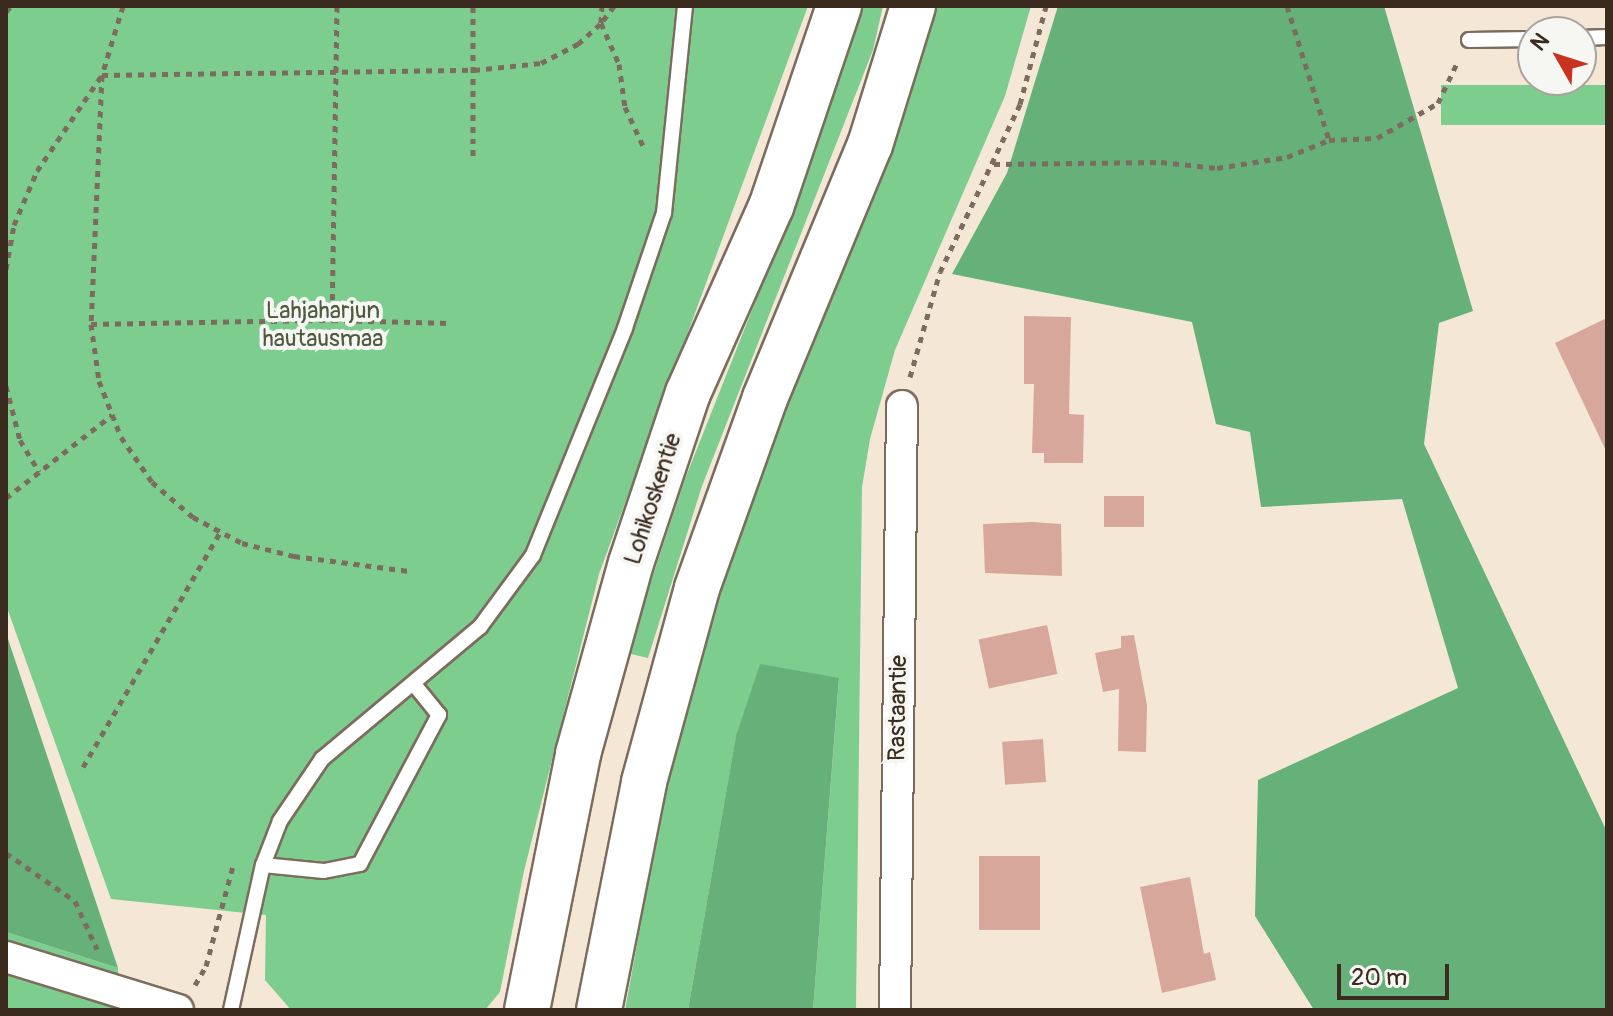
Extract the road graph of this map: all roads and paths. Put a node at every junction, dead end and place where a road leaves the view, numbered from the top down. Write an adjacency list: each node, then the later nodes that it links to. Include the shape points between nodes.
1 (11, 6): 11 (path)
2 (123, 6): 17 (path)
3 (337, 6): 15 (path)
4 (473, 6): 16 (path)
5 (602, 6): 12 (path)
6 (614, 6): 12 (path)
7 (685, 6): 33 (lane, via 664,213 571,467 533,555 480,627)
8 (839, 6): 42 (main road, Lohikoskentie, via 771,207 688,393 631,563 578,754)
9 (913, 6): 43 (main road, via 870,145 765,398 697,588 644,782)
10 (1287, 6): 18 (path)
11 (6, 12)
12 (601, 23): 16 (path, via 578,44 541,63); 20 (path, via 619,64 625,107)
13 (1517, 39): 14 (lane)
14 (1469, 40): 18 (path, via 1438,103 1377,138)
15 (338, 69): 16 (path); 17 (path); 23 (path)
16 (474, 70): 19 (path)
17 (102, 75): 22 (path, via 37,171 14,225); 25 (path)
18 (1329, 140): 21 (path, via 1287,157 1217,168 1161,162)
19 (473, 156)
20 (648, 160)
21 (994, 164)
22 (6, 269)
23 (332, 320): 24 (path); 25 (path)
24 (451, 323)
25 (91, 324): 28 (path, via 99,381)
26 (6, 386): 29 (path, via 20,440)
27 (902, 406): 44 (street, Rastaantie)
28 (112, 415): 29 (path); 31 (path, via 152,482 193,517)
29 (39, 472): 30 (path)
30 (6, 498)
31 (221, 531): 32 (path, via 242,543 294,556); 34 (path)
32 (409, 571)
33 (413, 683): 37 (lane, via 322,759 280,821); 37 (lane, via 439,715 360,864 324,871)
34 (83, 767)
35 (6, 853): 39 (path, via 75,901)
36 (238, 853): 40 (path, via 206,966)
37 (263, 865): 41 (lane)
38 (6, 957): 39 (street)
39 (113, 987): 40 (street)
40 (185, 1003)
41 (231, 1010)
42 (527, 1010)
43 (599, 1010)
44 (895, 1010)

